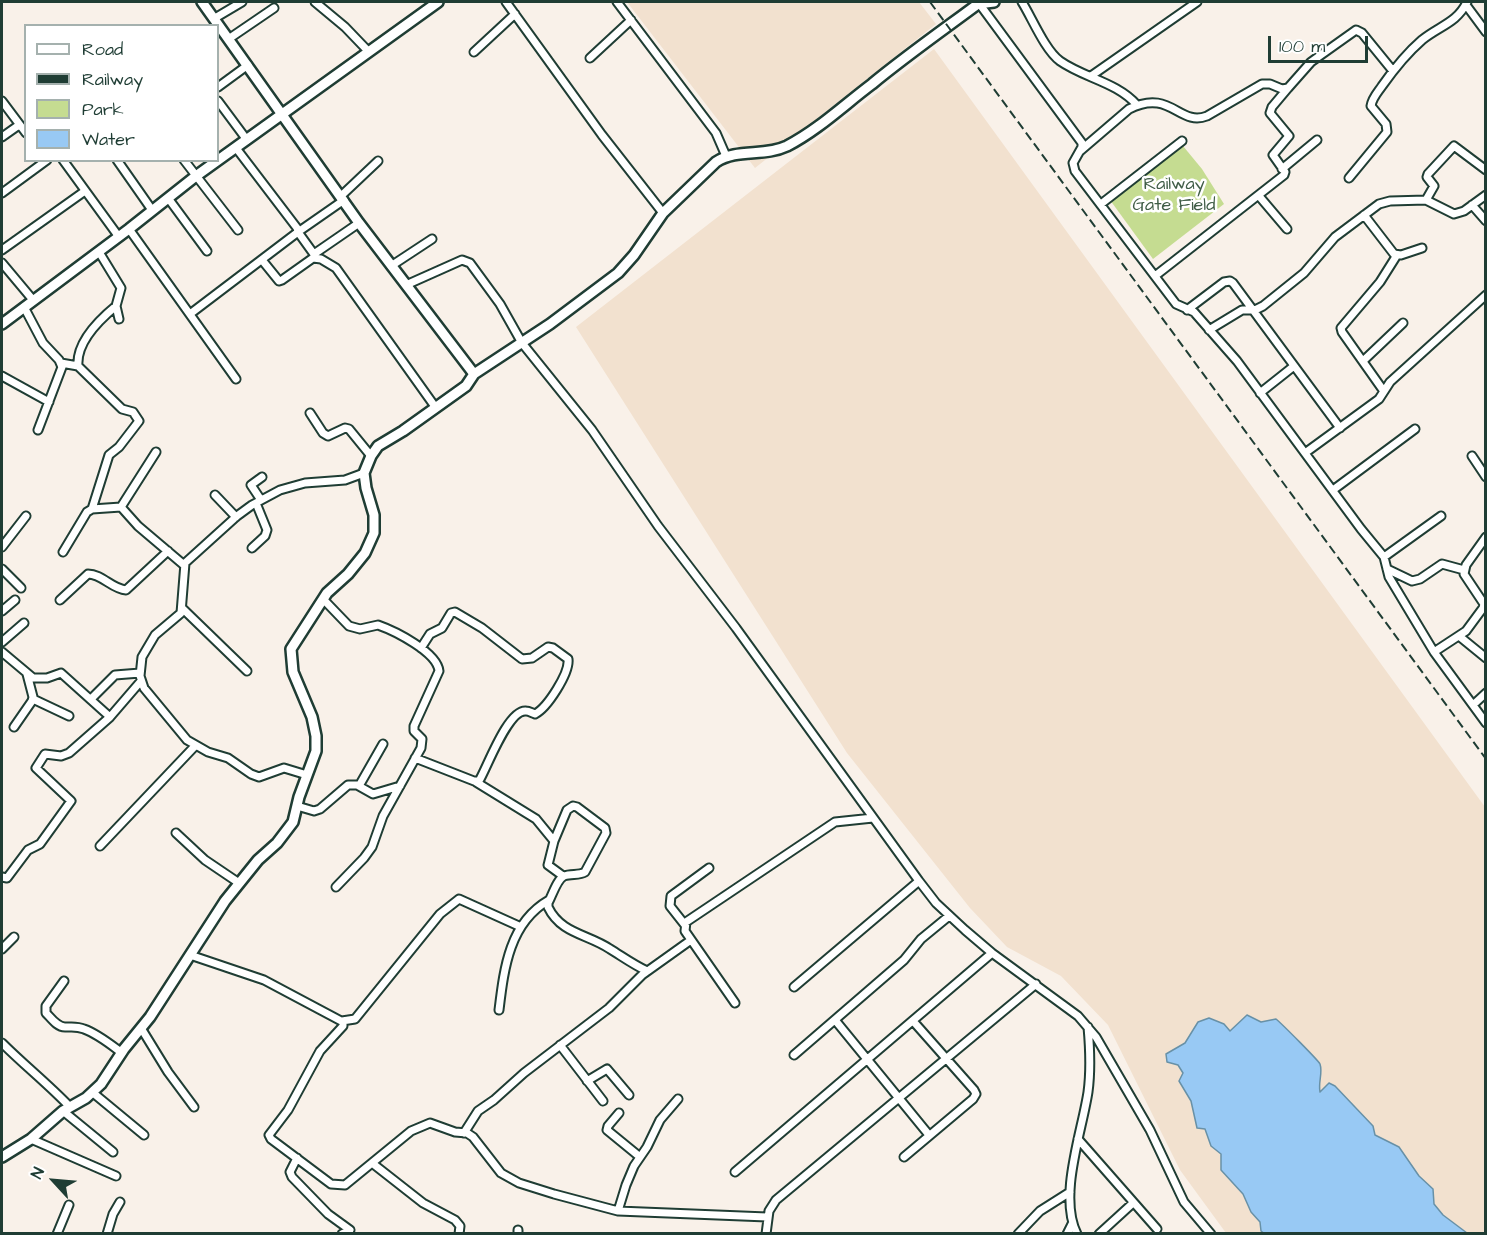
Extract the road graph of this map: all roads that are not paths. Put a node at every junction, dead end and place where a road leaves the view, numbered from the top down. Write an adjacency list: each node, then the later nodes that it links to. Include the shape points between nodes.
1 (202, 2): 15 (street)
2 (242, 2): 16 (street)
3 (315, 2): 20 (street)
4 (438, 2): 20 (street)
5 (506, 2): 13 (street)
6 (617, 2): 14 (street)
7 (994, 2): 10 (street)
8 (1022, 2): 25 (street, via 1053,54)
9 (1197, 2): 25 (street)
10 (978, 3): 39 (street, via 1082,142); 40 (street, via 832,116 788,145 773,152)
11 (1467, 3): 18 (street); 24 (street, via 1458,17 1423,40)
12 (274, 8): 19 (street)
13 (515, 14): 21 (street); 62 (street)
14 (630, 20): 22 (street); 40 (street, via 711,126)
15 (217, 24)
16 (219, 24)
17 (219, 26): 19 (street)
18 (1485, 30)
19 (230, 38): 23 (street)
20 (369, 52): 31 (street)
21 (474, 52)
22 (590, 58)
23 (248, 65): 26 (street); 31 (street)
24 (1393, 71): 27 (street, via 1356,30 1311,62); 51 (street, via 1371,102 1387,132)
25 (1091, 76): 30 (street, via 1127,94)
26 (219, 86)
27 (1288, 88): 30 (street, via 1262,84 1197,119 1161,102); 48 (street, via 1270,113 1288,135 1273,155)
28 (219, 102): 35 (street)
29 (2, 103): 32 (street)
30 (1137, 105): 39 (street)
31 (281, 113): 35 (street); 57 (street)
32 (19, 125): 33 (street); 34 (street)
33 (24, 131)
34 (2, 137)
35 (246, 140): 38 (street)
36 (1317, 140): 48 (street)
37 (1182, 141): 59 (street)
38 (236, 147): 41 (street); 69 (street)
39 (1080, 151): 59 (street, via 1073,167)
40 (726, 156): 62 (street)
41 (219, 159)
42 (378, 161): 57 (street)
43 (46, 162): 53 (street)
44 (64, 162): 52 (street)
45 (118, 162): 61 (street)
46 (186, 162): 50 (street)
47 (215, 162): 50 (street)
48 (1282, 168): 54 (street, via 1282,178)
49 (1485, 170): 58 (street, via 1454,146 1428,174 1434,186)
50 (196, 176): 56 (street); 68 (street)
51 (1349, 178)
52 (85, 191): 70 (street); 73 (street)
53 (2, 193)
54 (1259, 195): 67 (street); 81 (street)
55 (1485, 195): 60 (street)
56 (168, 198): 61 (street); 74 (street)
57 (342, 198): 65 (street); 69 (street)
58 (1426, 200): 60 (street, via 1454,214); 63 (street, via 1384,201)
59 (1101, 204): 81 (street)
60 (1472, 206): 64 (street)
61 (152, 210): 66 (street)
62 (663, 213): 94 (street, via 618,273)
63 (1364, 215): 76 (street); 87 (street, via 1335,237 1304,273 1263,306)
64 (1485, 221)
65 (359, 223): 77 (street); 80 (street)
66 (129, 229): 70 (street); 89 (street)
67 (1287, 229)
68 (238, 230)
69 (298, 232): 77 (street); 78 (street)
70 (119, 237): 75 (street)
71 (432, 239): 80 (street)
72 (1422, 248): 76 (street)
73 (2, 250)
74 (207, 251)
75 (99, 252): 84 (street); 85 (street, via 121,288)
76 (1397, 255): 95 (street, via 1341,328)
77 (315, 256): 78 (street, via 280,281); 105 (street, via 341,274)
78 (262, 260): 89 (street)
79 (2, 263): 84 (street)
80 (391, 266): 82 (street)
81 (1155, 276): 88 (street, via 1176,304)
82 (406, 285): 94 (street, via 467,260 500,304); 99 (street)
83 (1485, 295): 102 (street)
84 (33, 300): 86 (street)
85 (116, 306): 90 (street); 97 (street, via 90,333 77,355)
86 (24, 307): 92 (street); 96 (street, via 43,343)
87 (1253, 309): 88 (street, via 1233,283 1227,281); 93 (street, via 1242,310); 98 (street)
88 (1186, 310): 93 (street, via 1194,312)
89 (190, 314): 101 (street)
90 (119, 319)
91 (1403, 323): 95 (street)
92 (2, 324)
93 (1209, 330): 103 (street)
94 (522, 343): 99 (street); 168 (street, via 592,430)
95 (1363, 361): 102 (street)
96 (61, 363): 97 (street); 104 (street)
97 (78, 366): 121 (street, via 122,410 133,412 140,421 109,455)
98 (1294, 366): 103 (street); 107 (street)
99 (474, 374): 105 (street)
100 (2, 376): 104 (street)
101 (236, 379)
102 (1383, 390): 107 (street, via 1382,396)
103 (1260, 393): 111 (street)
104 (49, 402): 109 (street)
105 (436, 408): 112 (street, via 378,446)
106 (310, 413): 112 (street, via 328,436 349,429)
107 (1340, 428): 111 (street)
108 (1415, 429): 117 (street)
109 (38, 430)
110 (156, 452): 120 (street)
111 (1305, 453): 117 (street)
112 (371, 456): 114 (street)
113 (1472, 456): 116 (street)
114 (364, 473): 119 (street, via 345,480 290,486); 136 (street, via 374,533 365,553)
115 (261, 477): 119 (street, via 251,485)
116 (1485, 477)
117 (1333, 490): 130 (street)
118 (215, 495): 124 (street)
119 (259, 502): 124 (street); 127 (street, via 267,530)
120 (121, 507): 121 (street); 128 (street)
121 (92, 509): 129 (street, via 82,516)
122 (26, 516): 126 (street)
123 (1441, 516): 130 (street)
124 (236, 517): 131 (street)
125 (1485, 537): 134 (street)
126 (2, 548)
127 (252, 548)
128 (168, 551): 131 (street); 138 (street, via 126,590 91,573)
129 (63, 552)
130 (1384, 557): 133 (street)
131 (184, 565): 140 (street)
132 (2, 569): 135 (street)
133 (1387, 569): 134 (street, via 1412,581 1442,564); 147 (street)
134 (1464, 570): 139 (street, via 1466,579)
135 (21, 588)
136 (323, 599): 145 (street, via 349,626 360,629 378,625); 163 (street, via 291,649 292,672 316,736 316,751)
137 (15, 600): 141 (street)
138 (60, 600)
139 (1485, 604): 143 (street)
140 (182, 608): 149 (street); 151 (street, via 178,617 155,635 142,657)
141 (2, 611)
142 (24, 622): 144 (street)
143 (1460, 636): 147 (street); 148 (street)
144 (2, 642)
145 (421, 648): 162 (street, via 432,657 439,671 414,726 414,732 422,739); 164 (street, via 432,631 442,628 455,612 522,659 532,658 548,647 569,661 540,711 521,712 505,728)
146 (2, 652): 150 (street)
147 (1434, 652): 155 (street)
148 (1485, 658)
149 (247, 672)
150 (27, 674): 153 (street); 154 (street, via 47,678 61,673)
151 (140, 677): 154 (street, via 115,675); 157 (street); 161 (street)
152 (1485, 693): 155 (street)
153 (33, 699): 156 (street); 159 (street)
154 (91, 699): 157 (street)
155 (1473, 705): 158 (street)
156 (69, 716)
157 (110, 717): 174 (street, via 69,753 45,754 36,768 71,801 40,844 28,850 7,878)
158 (1485, 723)
159 (14, 727)
160 (383, 744): 165 (street)
161 (195, 746): 163 (street, via 224,756 259,777 284,768); 171 (street)
162 (415, 758): 164 (street); 166 (street)
163 (307, 775): 167 (street)
164 (477, 782): 170 (street, via 536,819)
165 (359, 786): 166 (street, via 371,794); 167 (street, via 345,787 314,811)
166 (400, 786): 177 (street, via 372,846)
167 (297, 806): 176 (street, via 288,829)
168 (873, 818): 175 (street); 180 (street, via 835,822)
169 (176, 833): 176 (street)
170 (554, 841): 173 (street, via 548,865); 173 (street, via 567,810 573,806 606,831 584,874)
171 (100, 846)
172 (709, 868): 180 (street, via 671,896 670,906)
173 (563, 876): 178 (street)
174 (2, 877)
175 (919, 881): 179 (street); 190 (street)
176 (239, 884): 186 (street)
177 (336, 887)
178 (549, 900): 181 (street); 187 (street, via 550,911 566,929)
179 (949, 916): 185 (street); 193 (street)
180 (685, 925): 183 (street)
181 (521, 927): 192 (street, via 505,965); 194 (street, via 459,899 440,914 356,1019)
182 (14, 937): 184 (street)
183 (692, 940): 187 (street); 191 (street)
184 (2, 949)
185 (992, 953): 189 (street); 195 (street)
186 (190, 955): 194 (street, via 264,980); 197 (street)
187 (647, 971): 199 (street, via 609,1008)
188 (64, 981): 200 (street, via 46,1006 46,1013 58,1025 85,1029)
189 (1036, 984): 196 (street); 203 (street)
190 (794, 987)
191 (735, 1004)
192 (500, 1010)
193 (835, 1020): 201 (street); 202 (street)
194 (342, 1021): 222 (street, via 343,1026 320,1051 288,1110 269,1135)
195 (913, 1021): 202 (street); 203 (street)
196 (1088, 1027): 217 (street, via 1091,1060); 243 (street, via 1150,1130 1184,1202)
197 (141, 1028): 200 (street); 210 (street)
198 (2, 1043): 211 (street, via 42,1078)
199 (560, 1045): 204 (street); 213 (street, via 478,1110)
200 (122, 1053): 205 (street)
201 (794, 1054)
202 (868, 1059): 207 (street); 224 (street)
203 (946, 1059): 207 (street); 215 (street, via 976,1094)
204 (587, 1081): 206 (street, via 607,1069); 209 (street)
205 (92, 1092): 211 (street); 214 (street)
206 (629, 1095)
207 (900, 1097): 215 (street); 231 (street, via 776,1200)
208 (678, 1099): 220 (street, via 660,1120)
209 (603, 1101)
210 (194, 1107)
211 (66, 1109): 216 (street); 218 (street)
212 (619, 1113): 220 (street, via 607,1130)
213 (464, 1133): 223 (street, via 430,1123 411,1131); 230 (street, via 473,1137 495,1168 509,1179)
214 (144, 1135)
215 (929, 1135): 221 (street)
216 (30, 1139): 219 (street); 225 (street)
217 (1078, 1139): 226 (street); 228 (street)
218 (113, 1152)
219 (2, 1157)
220 (640, 1157): 230 (street, via 628,1178)
221 (904, 1157)
222 (297, 1158): 223 (street, via 331,1184 341,1186); 236 (street, via 290,1172 292,1177 328,1214 350,1230)
223 (372, 1163): 237 (street, via 423,1203 455,1220 460,1226)
224 (735, 1172)
225 (116, 1176)
226 (1070, 1192): 232 (street); 239 (street, via 1040,1211)
227 (120, 1202): 235 (street)
228 (1132, 1203): 233 (street); 242 (street)
229 (69, 1205): 234 (street)
230 (618, 1211): 231 (street)
231 (767, 1217): 238 (street)
232 (1072, 1224): 240 (street); 241 (street)
233 (1157, 1229)
234 (57, 1233)
235 (106, 1233)
236 (342, 1233)
237 (459, 1233)
238 (766, 1233)
239 (1018, 1233)
240 (1067, 1233)
241 (1077, 1233)
242 (1099, 1233)
243 (1211, 1233)

